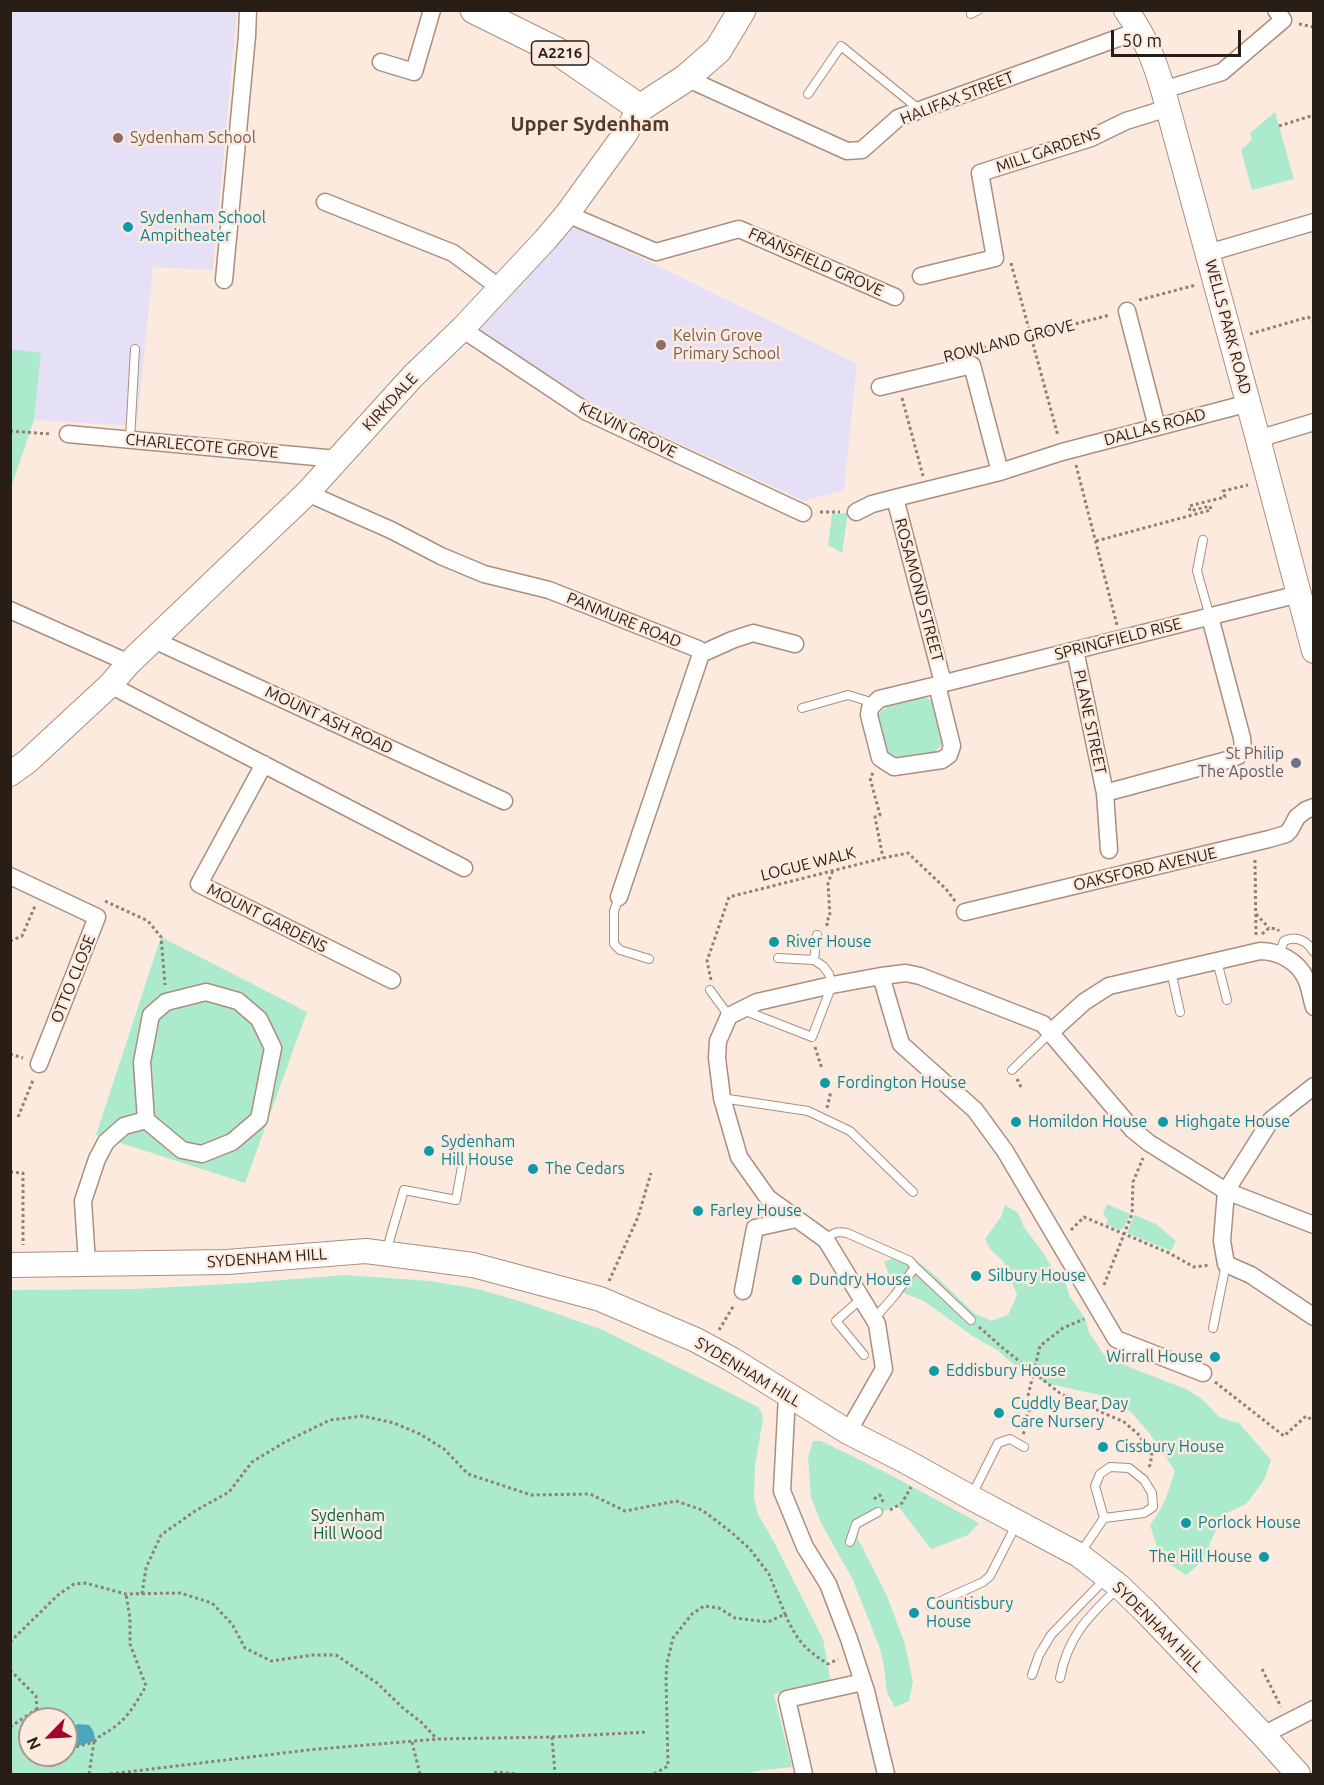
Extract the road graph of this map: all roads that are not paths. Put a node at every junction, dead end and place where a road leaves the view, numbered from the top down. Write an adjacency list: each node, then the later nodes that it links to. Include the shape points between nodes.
1 (248, 10): 18 (street)
2 (432, 10): 7 (street, via 414,72)
3 (474, 10): 11 (main road, A2216, via 557,51)
4 (742, 10): 8 (main road, KIRKDALE, via 718,50)
5 (1276, 10): 10 (street, via 1283,20 1222,72)
6 (1132, 19): 10 (street, WELLS PARK ROAD, via 1153,56); 12 (street, HALIFAX STREET, via 1132,33)
7 (381, 62)
8 (686, 78): 11 (main road, KIRKDALE); 12 (street, HALIFAX STREET, via 847,151 862,150 898,118)
9 (808, 94): 12 (lane, via 841,46)
10 (1166, 99): 16 (street, WELLS PARK ROAD); 17 (street, MILL GARDENS, via 1091,138 980,173 995,258)
11 (640, 108): 14 (street, KIRKDALE)
12 (920, 110)
13 (325, 201): 19 (street, via 453,253)
14 (567, 214): 19 (street, KIRKDALE); 20 (street, FRANSFIELD GROVE, via 656,252 739,229)
15 (1314, 222): 16 (street)
16 (1208, 253): 25 (street, WELLS PARK ROAD)
17 (921, 276)
18 (224, 280)
19 (500, 288): 22 (street, KIRKDALE)
20 (894, 297)
21 (1127, 311): 27 (street)
22 (462, 329): 31 (street, KIRKDALE); 36 (street, KELVIN GROVE, via 587,412)
23 (135, 349): 29 (lane)
24 (880, 387): 32 (street, via 970,358)
25 (1248, 403): 27 (street, DALLAS ROAD); 30 (street, WELLS PARK ROAD)
26 (1314, 422): 30 (street)
27 (1157, 427): 32 (street, DALLAS ROAD)
28 (68, 434): 29 (street, CHARLECOTE GROVE)
29 (130, 439): 31 (street, CHARLECOTE GROVE)
30 (1258, 439): 38 (street, WELLS PARK ROAD)
31 (337, 459): 33 (street, KIRKDALE)
32 (1000, 472): 34 (street, DALLAS ROAD)
33 (307, 493): 41 (street, KIRKDALE); 45 (street, PANMURE ROAD, via 484,574 549,590 698,649)
34 (895, 498): 35 (street, DALLAS ROAD); 47 (street, ROSAMOND STREET)
35 (856, 512)
36 (803, 513)
37 (1203, 540): 40 (lane, via 1197,571)
38 (1299, 594): 40 (street, SPRINGFIELD RISE); 44 (street, WELLS PARK ROAD)
39 (10, 610): 46 (street)
40 (1210, 617): 43 (street, SPRINGFIELD RISE); 53 (street, PLANE STREET, via 1243,749 1231,759)
41 (154, 640): 46 (street, KIRKDALE); 54 (street, MOUNT ASH ROAD)
42 (795, 644): 45 (street, via 753,633)
43 (1075, 650): 47 (street, SPRINGFIELD RISE); 53 (street, PLANE STREET)
44 (1314, 651)
45 (701, 654): 59 (street, PANMURE ROAD)
46 (129, 663): 48 (street, KIRKDALE)
47 (940, 684): 49 (street, ROSAMOND STREET); 49 (street, ROSAMOND STREET, via 952,746 942,760 894,767 887,764 880,758 869,715)
48 (110, 685): 51 (street); 52 (street, KIRKDALE)
49 (874, 703): 50 (lane, via 848,695)
50 (802, 708)
51 (264, 764): 57 (street); 71 (street, MOUNT GARDENS, via 199,884)
52 (10, 774)
53 (1105, 793): 56 (street, PLANE STREET)
54 (504, 801)
55 (1314, 807): 60 (street, OAKSFORD AVENUE, via 1297,817 1286,834)
56 (1109, 850)
57 (465, 868)
58 (10, 876): 79 (street, OTTO CLOSE, via 97,917)
59 (618, 897): 65 (lane, via 614,944 620,950)
60 (965, 912)
61 (817, 936): 66 (lane)
62 (1284, 946): 63 (lane, via 1298,938); 67 (street); 69 (street, via 1294,963)
63 (1314, 952)
64 (778, 958): 66 (lane)
65 (649, 959)
66 (814, 960): 72 (lane, via 829,974)
67 (1217, 960): 68 (street); 74 (lane)
68 (1170, 971): 76 (lane); 78 (street, via 1109,986)
69 (1309, 972): 75 (street)
70 (881, 975): 72 (street); 78 (street, via 920,976 1043,1024); 102 (street, via 902,1044 975,1110 1005,1151 1116,1339)
71 (392, 980)
72 (832, 985): 77 (street, via 757,1002); 77 (lane, via 812,1037)
73 (710, 990): 77 (lane)
74 (1227, 1000)
75 (1314, 1007)
76 (1180, 1012)
77 (735, 1013): 82 (street, via 718,1041)
78 (1051, 1032): 80 (lane); 85 (street, via 1133,1130)
79 (39, 1064)
80 (1012, 1070)
81 (1314, 1086): 85 (street, via 1270,1120)
82 (722, 1098): 86 (lane, via 808,1111 850,1131); 87 (street, via 740,1156 768,1198)
83 (146, 1120): 83 (street, via 182,1150 202,1154 232,1142 259,1119 273,1048 259,1019 238,1002 207,992 166,1002 151,1016 142,1062); 91 (street, via 124,1126 106,1142 97,1159 83,1201)
84 (467, 1139): 90 (lane, via 456,1200 404,1190)
85 (1226, 1191): 88 (street); 92 (street, via 1222,1241)
86 (913, 1192)
87 (795, 1220): 89 (street); 95 (street, via 756,1228)
88 (1314, 1225)
89 (826, 1240): 94 (lane, via 838,1231 847,1233 910,1261); 96 (street)
90 (385, 1254): 91 (street, SYDENHAM HILL, via 366,1251 227,1262); 103 (street, SYDENHAM HILL, via 473,1265 600,1299 696,1340)
91 (87, 1263): 93 (street, SYDENHAM HILL)
92 (1226, 1264): 97 (street, via 1251,1275); 100 (lane)
93 (16, 1265)
94 (915, 1267): 98 (lane); 99 (lane)
95 (743, 1291)
96 (862, 1299): 98 (street); 101 (lane, via 836,1321)
97 (1314, 1317)
98 (874, 1319): 104 (street, via 884,1369)
99 (971, 1320)
100 (1214, 1328)
101 (864, 1355)
102 (1203, 1373)
103 (787, 1395): 104 (street, SYDENHAM HILL); 116 (street, via 782,1491 805,1547 828,1584)
104 (848, 1432): 106 (street, SYDENHAM HILL)
105 (1021, 1445): 106 (lane, via 1010,1438 998,1443)
106 (970, 1497): 109 (street, SYDENHAM HILL)
107 (882, 1512): 110 (lane, via 856,1524)
108 (1104, 1518): 108 (lane, via 1144,1513 1153,1507 1152,1493 1144,1480 1128,1468 1110,1467 1100,1474 1095,1486); 111 (lane)
109 (1017, 1523): 111 (street, SYDENHAM HILL); 113 (lane, via 990,1576)
110 (850, 1542)
111 (1079, 1555): 112 (street, SYDENHAM HILL)
112 (1113, 1581): 114 (lane, via 1051,1635); 115 (lane, via 1071,1641); 118 (street, SYDENHAM HILL)
113 (930, 1606)
114 (1032, 1675)
115 (1060, 1678)
116 (863, 1682): 119 (street, via 787,1699); 120 (street)
117 (1314, 1709): 118 (street)
118 (1263, 1735): 121 (street, SYDENHAM HILL)
119 (804, 1774)
120 (886, 1774)
121 (1298, 1774)

